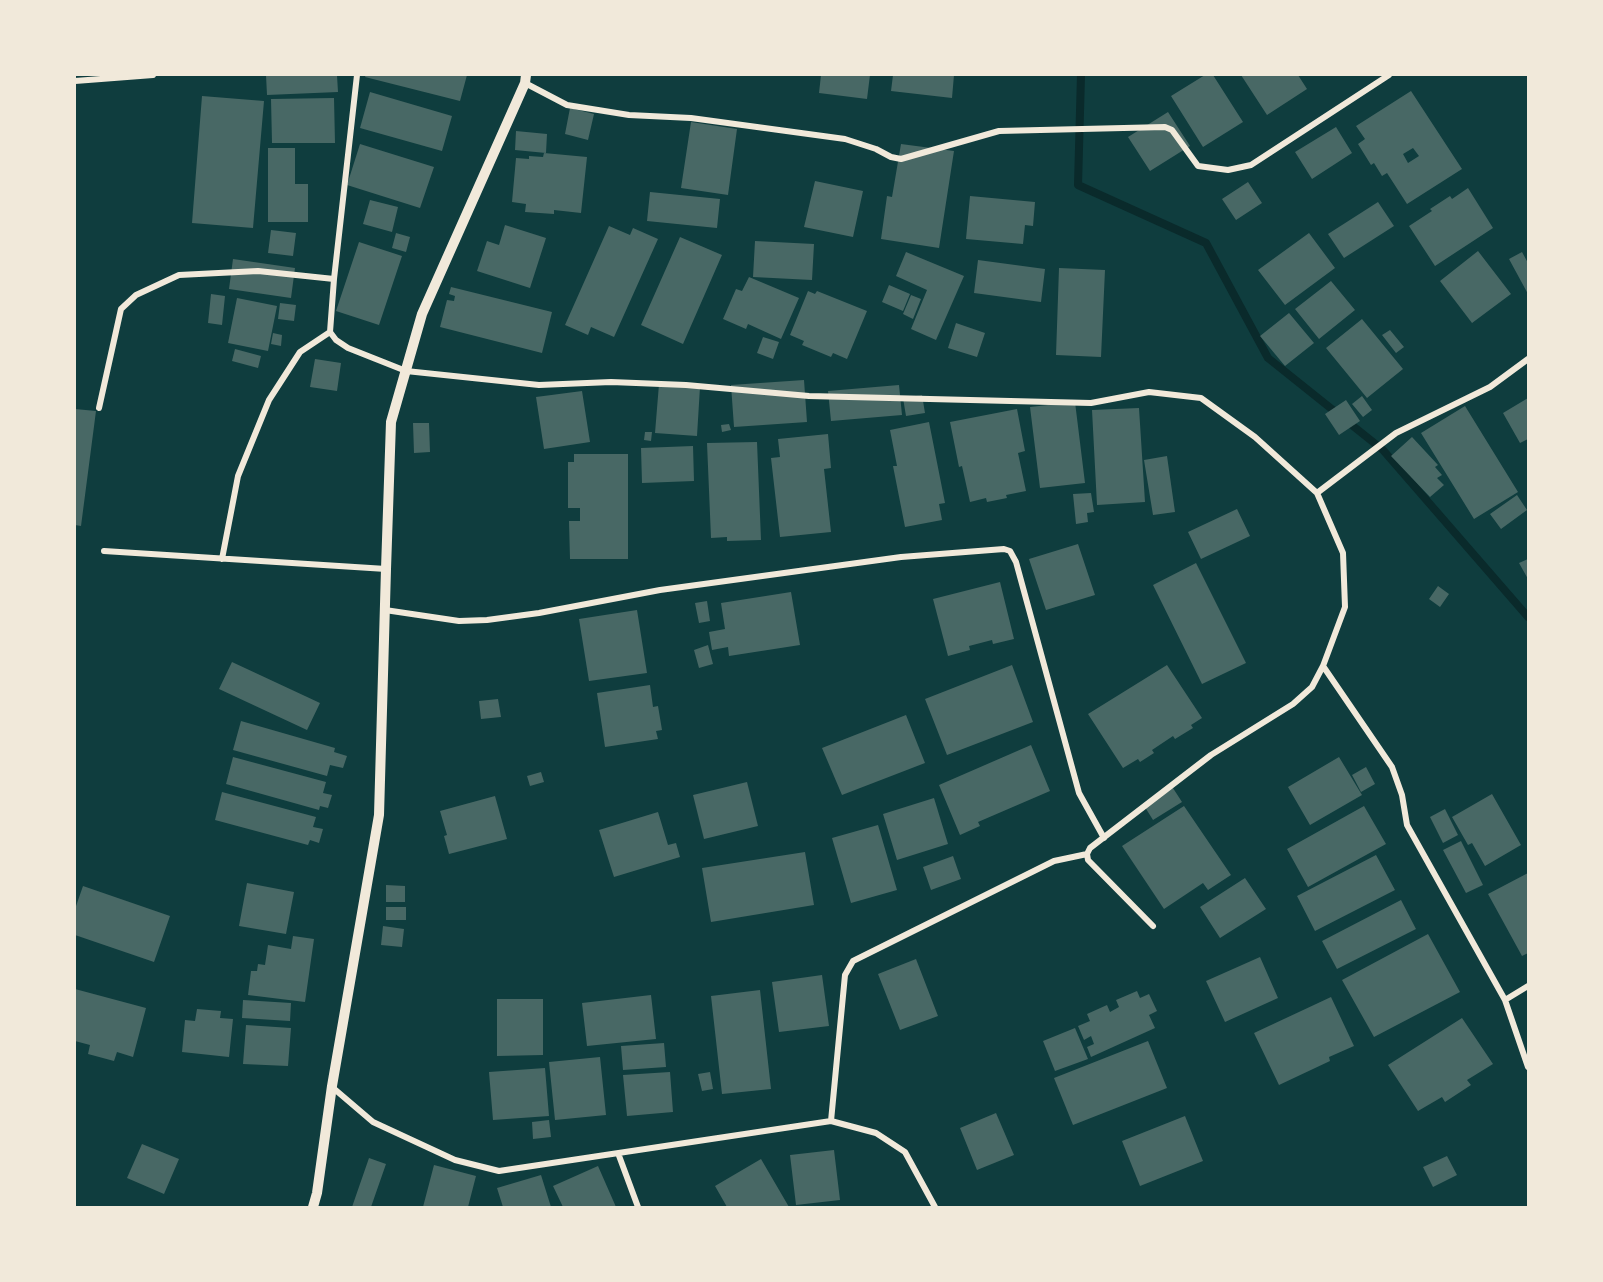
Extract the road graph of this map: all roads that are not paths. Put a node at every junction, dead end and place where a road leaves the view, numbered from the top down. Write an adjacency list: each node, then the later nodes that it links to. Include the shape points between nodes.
1 (153, 75): 5 (street)
2 (357, 75): 6 (street)
3 (1389, 75): 4 (street, via 1251,165 1228,170 1198,165 1172,130 1165,127 999,131 901,159 845,139 567,105)
4 (526, 79): 9 (street, via 422,314)
5 (75, 81)
6 (334, 279): 7 (street); 10 (street, via 258,271 179,275 136,295 121,309)
7 (330, 332): 9 (street, via 348,348); 13 (street, via 300,352 269,400 238,476)
8 (1528, 359): 11 (street, via 1490,387 1396,433)
9 (406, 371): 11 (street, via 539,385 675,384 809,396 1091,403 1149,392 1201,398 1255,437); 14 (street, via 392,422)
10 (99, 408)
11 (1317, 493): 16 (street, via 1343,553 1345,608)
12 (104, 551): 13 (street)
13 (222, 559): 14 (street)
14 (386, 569): 15 (street)
15 (385, 610): 17 (street, via 459,621 487,620 660,590 866,561 1004,549 1010,551 1016,562 1079,793); 23 (street, via 379,815)
16 (1323, 666): 17 (street, via 1312,687 1293,704 1211,755); 21 (street, via 1392,767 1407,825)
17 (1104, 838): 18 (street)
18 (1087, 854): 19 (street); 24 (street, via 1054,861 853,961 845,975)
19 (1153, 926)
20 (1528, 986): 21 (street)
21 (1505, 1000): 22 (street)
22 (1528, 1067)
23 (332, 1086): 25 (street, via 373,1122 455,1160 499,1171); 26 (street)
24 (831, 1121): 25 (street); 28 (street, via 876,1133 905,1152)
25 (618, 1153): 27 (street)
26 (313, 1207)
27 (638, 1207)
28 (935, 1207)

